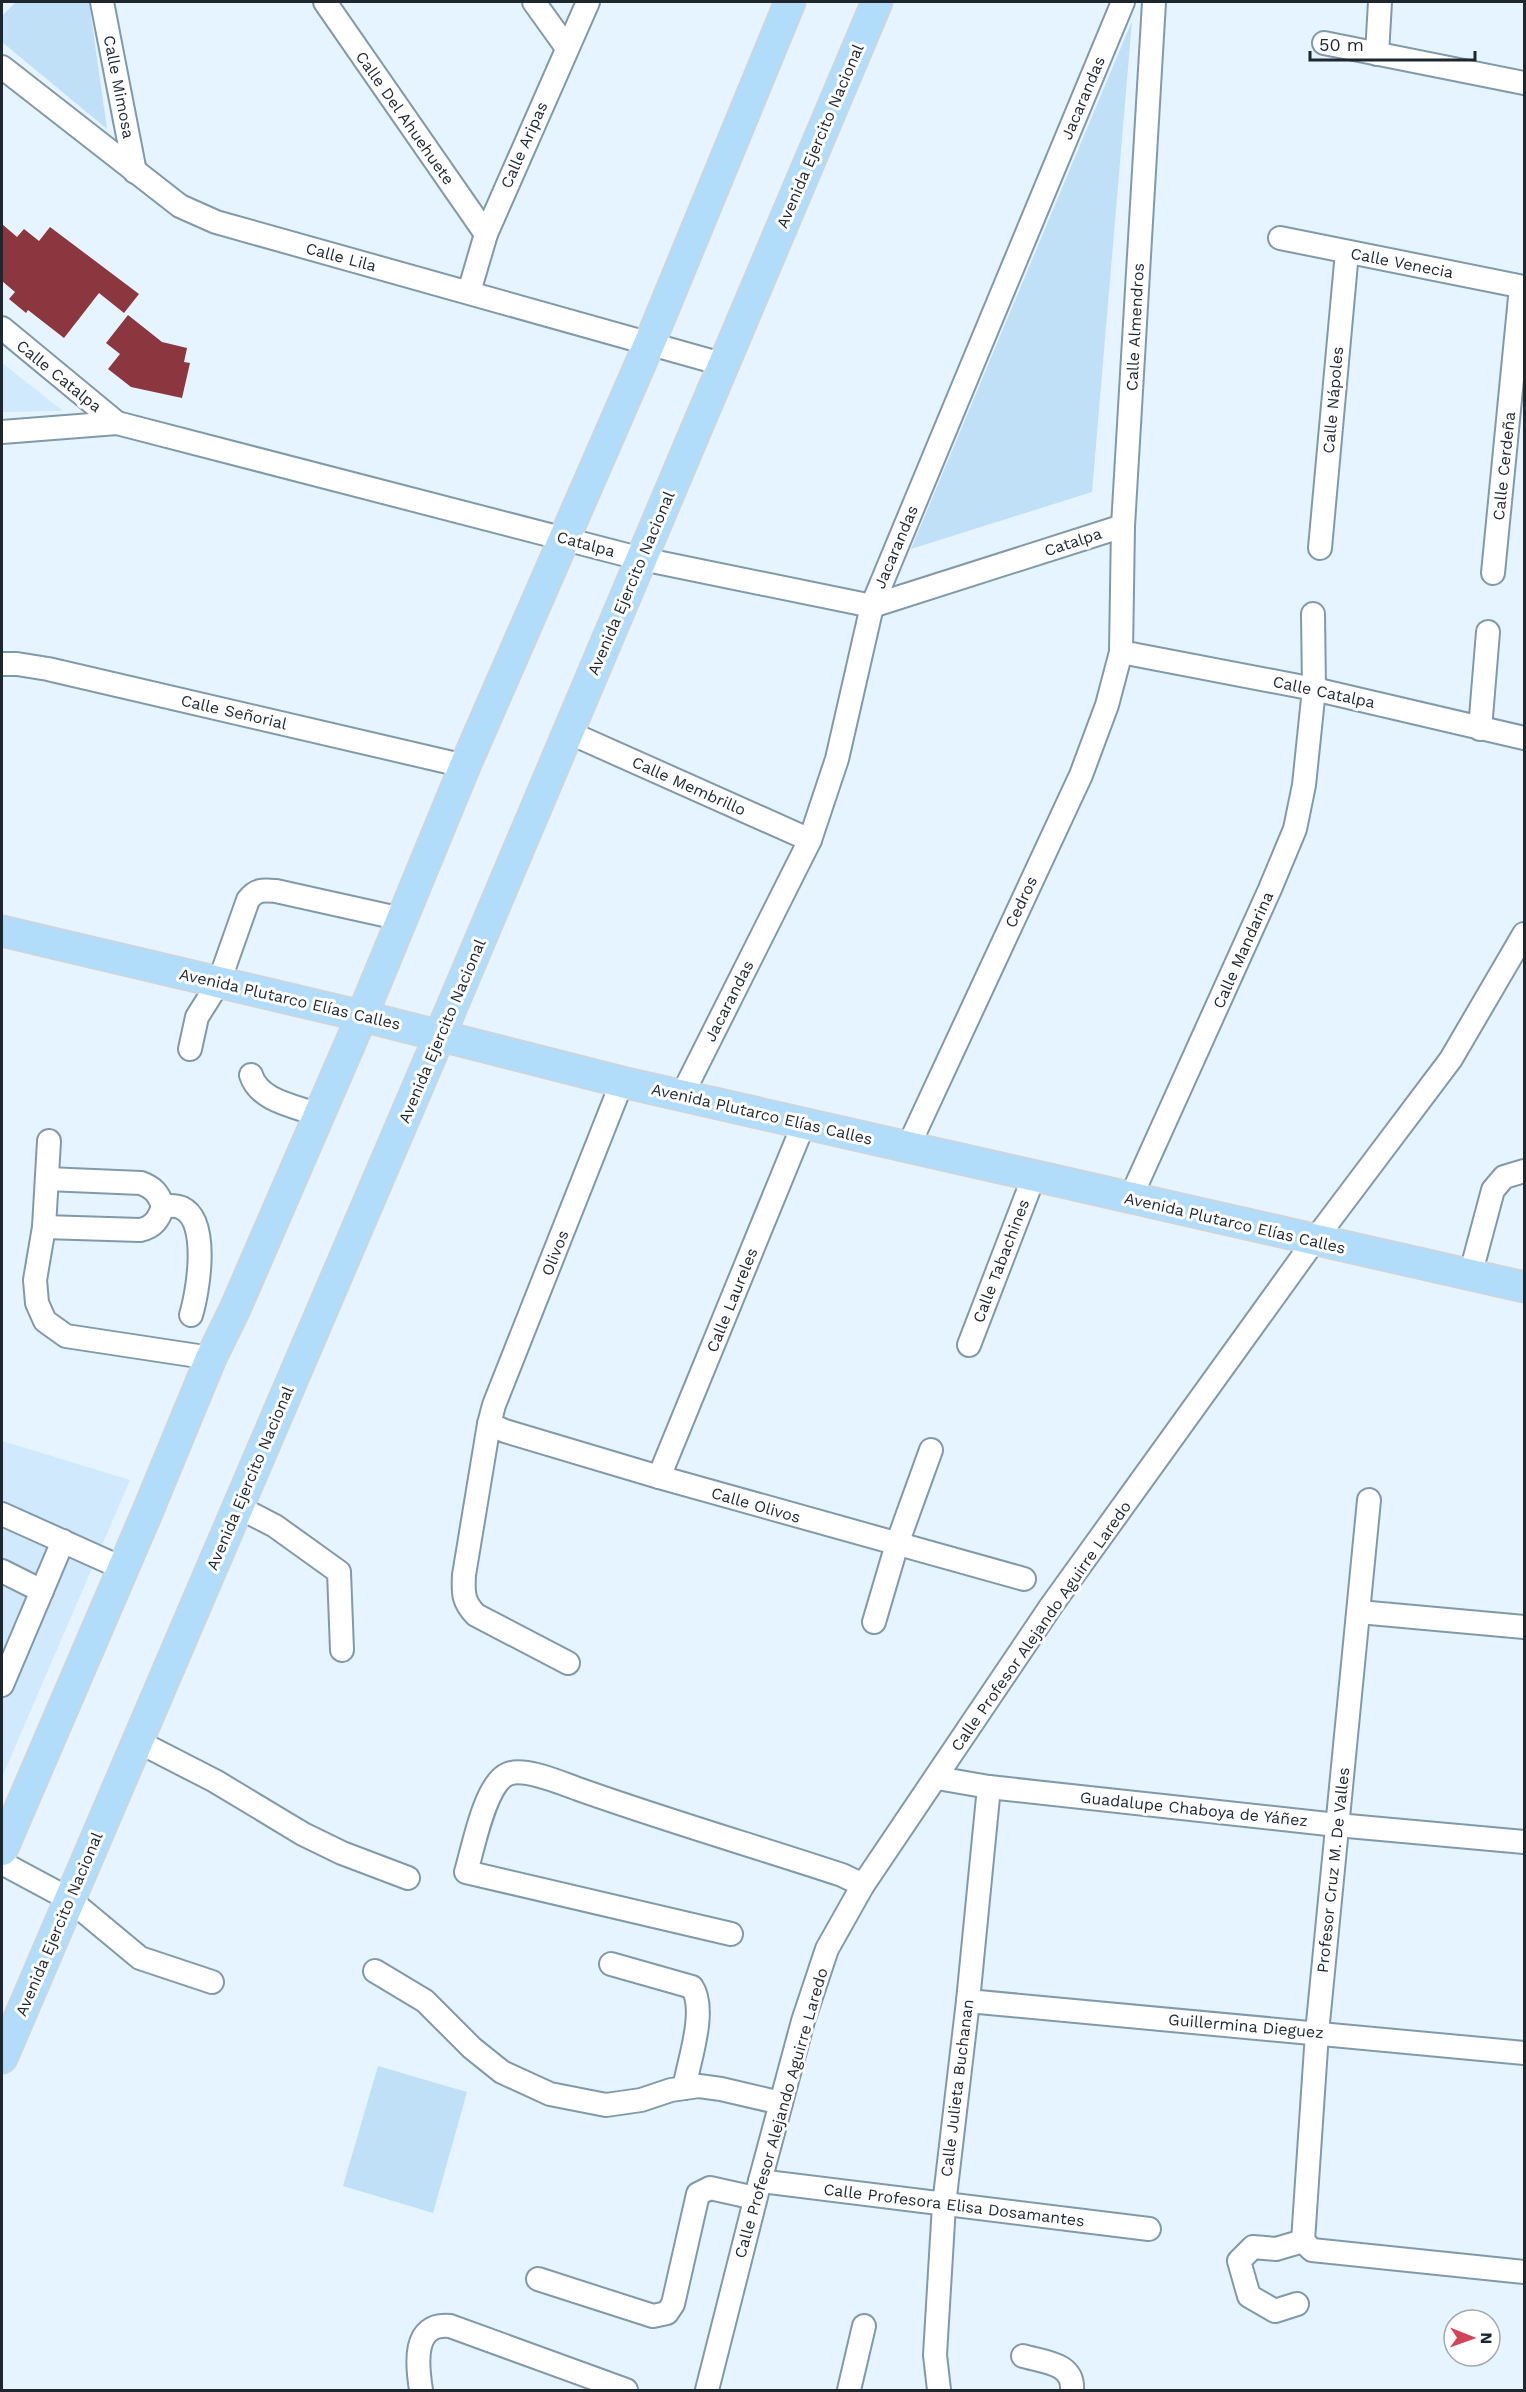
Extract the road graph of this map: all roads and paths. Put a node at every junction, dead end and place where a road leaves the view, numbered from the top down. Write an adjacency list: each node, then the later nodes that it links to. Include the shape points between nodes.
1 (102, 2): 15 (street, Calle Mimosa)
2 (325, 2): 16 (street, Calle Del Ahuehuete)
3 (534, 2): 11 (street)
4 (588, 2): 11 (street, Calle Aripas)
5 (790, 2): 22 (main road)
6 (877, 2): 23 (main road, Avenida Ejercito Nacional)
7 (1123, 2): 31 (street, Jacarandas)
8 (1154, 2): 26 (street, Calle Almendros)
9 (1380, 2): 12 (street)
10 (1324, 43): 12 (street)
11 (567, 48): 16 (street, Calle Aripas)
12 (1377, 54): 14 (street)
13 (2, 67): 15 (street, Calle Lila)
14 (1524, 83)
15 (135, 172): 20 (street, Calle Lila, via 180,206 216,222)
16 (486, 234): 20 (street, Calle Aripas)
17 (1280, 238): 18 (street, Calle Venecia)
18 (1347, 252): 19 (street, Calle Venecia); 28 (street, Calle Nápoles)
19 (1523, 287): 30 (street, Calle Cerdeña)
20 (469, 292): 22 (street, Calle Lila)
21 (2, 328): 24 (street, Calle Catalpa)
22 (650, 342): 23 (street, Calle Lila); 27 (main road)
23 (722, 364): 29 (main road, Avenida Ejercito Nacional)
24 (117, 423): 25 (street); 27 (street, Catalpa)
25 (2, 432)
26 (1123, 526): 31 (street, Catalpa); 34 (street, Calle Almendros)
27 (564, 538): 29 (street, Catalpa); 40 (main road)
28 (1320, 548)
29 (642, 559): 31 (street, Catalpa); 38 (main road, Avenida Ejercito Nacional)
30 (1493, 573)
31 (872, 606): 41 (street, Jacarandas, via 837,759)
32 (1313, 614): 36 (street, Calle Mandarina)
33 (1488, 632): 37 (street)
34 (1121, 652): 36 (street, Calle Catalpa); 55 (street, Cedros, via 1107,705 1081,775)
35 (2, 664): 40 (street, Calle Señorial, via 48,669)
36 (1314, 689): 37 (street, Calle Catalpa); 59 (street, Calle Mandarina, via 1304,785 1295,829)
37 (1480, 729): 39 (street, Calle Catalpa)
38 (568, 732): 41 (street, Calle Membrillo); 47 (main road, Avenida Ejercito Nacional)
39 (1524, 738)
40 (465, 766): 42 (main road)
41 (810, 840): 51 (street, Jacarandas)
42 (402, 919): 45 (street, via 261,890 253,892); 46 (main road)
43 (2, 931): 45 (main road, Avenida Plutarco Elías Calles)
44 (1524, 934): 62 (street, Calle Profesor Alejando Aguirre Laredo, via 1450,1059)
45 (219, 982): 46 (main road, Avenida Plutarco Elías Calles); 48 (street, via 197,1017)
46 (362, 1016): 47 (main road, Avenida Plutarco Elías Calles); 52 (main road)
47 (440, 1035): 50 (main road, Avenida Plutarco Elías Calles); 72 (main road, Avenida Ejercito Nacional)
48 (190, 1048)
49 (251, 1075): 52 (street, via 254,1085 265,1095)
50 (622, 1082): 51 (main road, Avenida Plutarco Elías Calles); 68 (street, Olivos)
51 (682, 1095): 53 (main road, Avenida Plutarco Elías Calles)
52 (319, 1115): 67 (main road)
53 (804, 1123): 55 (main road, Avenida Plutarco Elías Calles); 70 (street, Calle Laureles)
54 (49, 1141): 58 (street)
55 (908, 1147): 57 (main road, Avenida Plutarco Elías Calles)
56 (1524, 1171): 63 (street, via 1504,1178 1493,1190)
57 (1034, 1176): 59 (main road, Avenida Plutarco Elías Calles); 66 (street, Calle Tabachines)
58 (47, 1179): 60 (street, via 141,1183 158,1193); 61 (street)
59 (1130, 1199): 62 (main road, Avenida Plutarco Elías Calles)
60 (163, 1206): 61 (street, via 156,1222 140,1230); 65 (street, via 181,1207 196,1224 199,1281)
61 (44, 1227): 67 (street, via 35,1280 37,1303 45,1321 66,1336)
62 (1314, 1241): 63 (main road, Avenida Plutarco Elías Calles); 88 (street, Calle Profesor Alejando Aguirre Laredo, via 1051,1606)
63 (1470, 1276): 64 (main road, Avenida Plutarco Elías Calles)
64 (1524, 1287)
65 (191, 1315)
66 (969, 1346)
67 (211, 1358): 76 (main road)
68 (489, 1424): 70 (street, Calle Olivos); 85 (street, Olivos, via 462,1594 476,1615)
69 (931, 1450): 75 (street)
70 (659, 1477): 75 (street, Calle Olivos)
71 (1369, 1500): 80 (street, Profesor Cruz M. De Valles)
72 (238, 1507): 84 (street, via 275,1526 339,1572); 87 (main road, Avenida Ejercito Nacional)
73 (2, 1514): 74 (street)
74 (63, 1541): 76 (street); 79 (street)
75 (897, 1544): 78 (street, Calle Olivos); 81 (street)
76 (122, 1568): 92 (main road)
77 (2, 1571): 79 (street)
78 (1024, 1579)
79 (42, 1590): 83 (street)
80 (1359, 1612): 82 (street); 90 (street, Profesor Cruz M. De Valles)
81 (874, 1622)
82 (1524, 1627)
83 (9, 1644): 86 (street)
84 (342, 1650)
85 (568, 1663)
86 (2, 1685)
87 (137, 1742): 94 (street, via 215,1780 342,1853); 96 (main road, Avenida Ejercito Nacional)
88 (937, 1778): 89 (street, Guadalupe Chaboya de Yáñez); 95 (street, Calle Profesor Alejando Aguirre Laredo)
89 (989, 1787): 90 (street, Guadalupe Chaboya de Yáñez); 101 (street, Calle Julieta Buchanan)
90 (1336, 1825): 91 (street, Guadalupe Chaboya de Yáñez); 102 (street, Profesor Cruz M. De Valles)
91 (1524, 1842)
92 (2, 1850)
93 (2, 1863): 96 (street)
94 (408, 1878)
95 (862, 1885): 97 (street, via 842,1875 545,1778 519,1772 498,1780 488,1799 466,1872); 106 (street, Calle Profesor Alejando Aguirre Laredo, via 827,1949)
96 (69, 1899): 100 (street, via 140,1959); 104 (main road, Avenida Ejercito Nacional)
97 (731, 1934)
98 (611, 1964): 105 (street, via 692,1987 697,1995 698,2017)
99 (375, 1971): 105 (street, via 425,2001 502,2072 550,2094 606,2105)
100 (212, 1983)
101 (968, 2001): 102 (street, Guillermina Dieguez); 108 (street, Calle Julieta Buchanan)
102 (1317, 2033): 103 (street, Guillermina Dieguez); 110 (street, Profesor Cruz M. De Valles)
103 (1524, 2053)
104 (2, 2058)
105 (684, 2088): 106 (street, via 721,2089)
106 (781, 2103): 107 (street, Calle Profesor Alejando Aguirre Laredo)
107 (758, 2190): 108 (street, Calle Profesora Elisa Dosamantes); 112 (street, Calle Profesora Elisa Dosamantes, via 710,2188 698,2194 673,2304 667,2313 653,2316); 118 (street, Calle Profesor Alejando Aguirre Laredo)
108 (944, 2205): 109 (street, Calle Profesora Elisa Dosamantes); 120 (street, Calle Julieta Buchanan, via 935,2355)
109 (1149, 2229)
110 (1303, 2241): 111 (street, via 1312,2250); 113 (street, via 1276,2250 1253,2247 1239,2261 1249,2296 1275,2311)
111 (1524, 2272)
112 (538, 2279)
113 (1297, 2304)
114 (864, 2326): 119 (street)
115 (1023, 2356): 121 (street, via 1068,2372)
116 (421, 2391): 117 (street, via 421,2341 427,2332 440,2325)
117 (626, 2391)
118 (707, 2391)
119 (849, 2391)
120 (939, 2391)
121 (1072, 2391)

